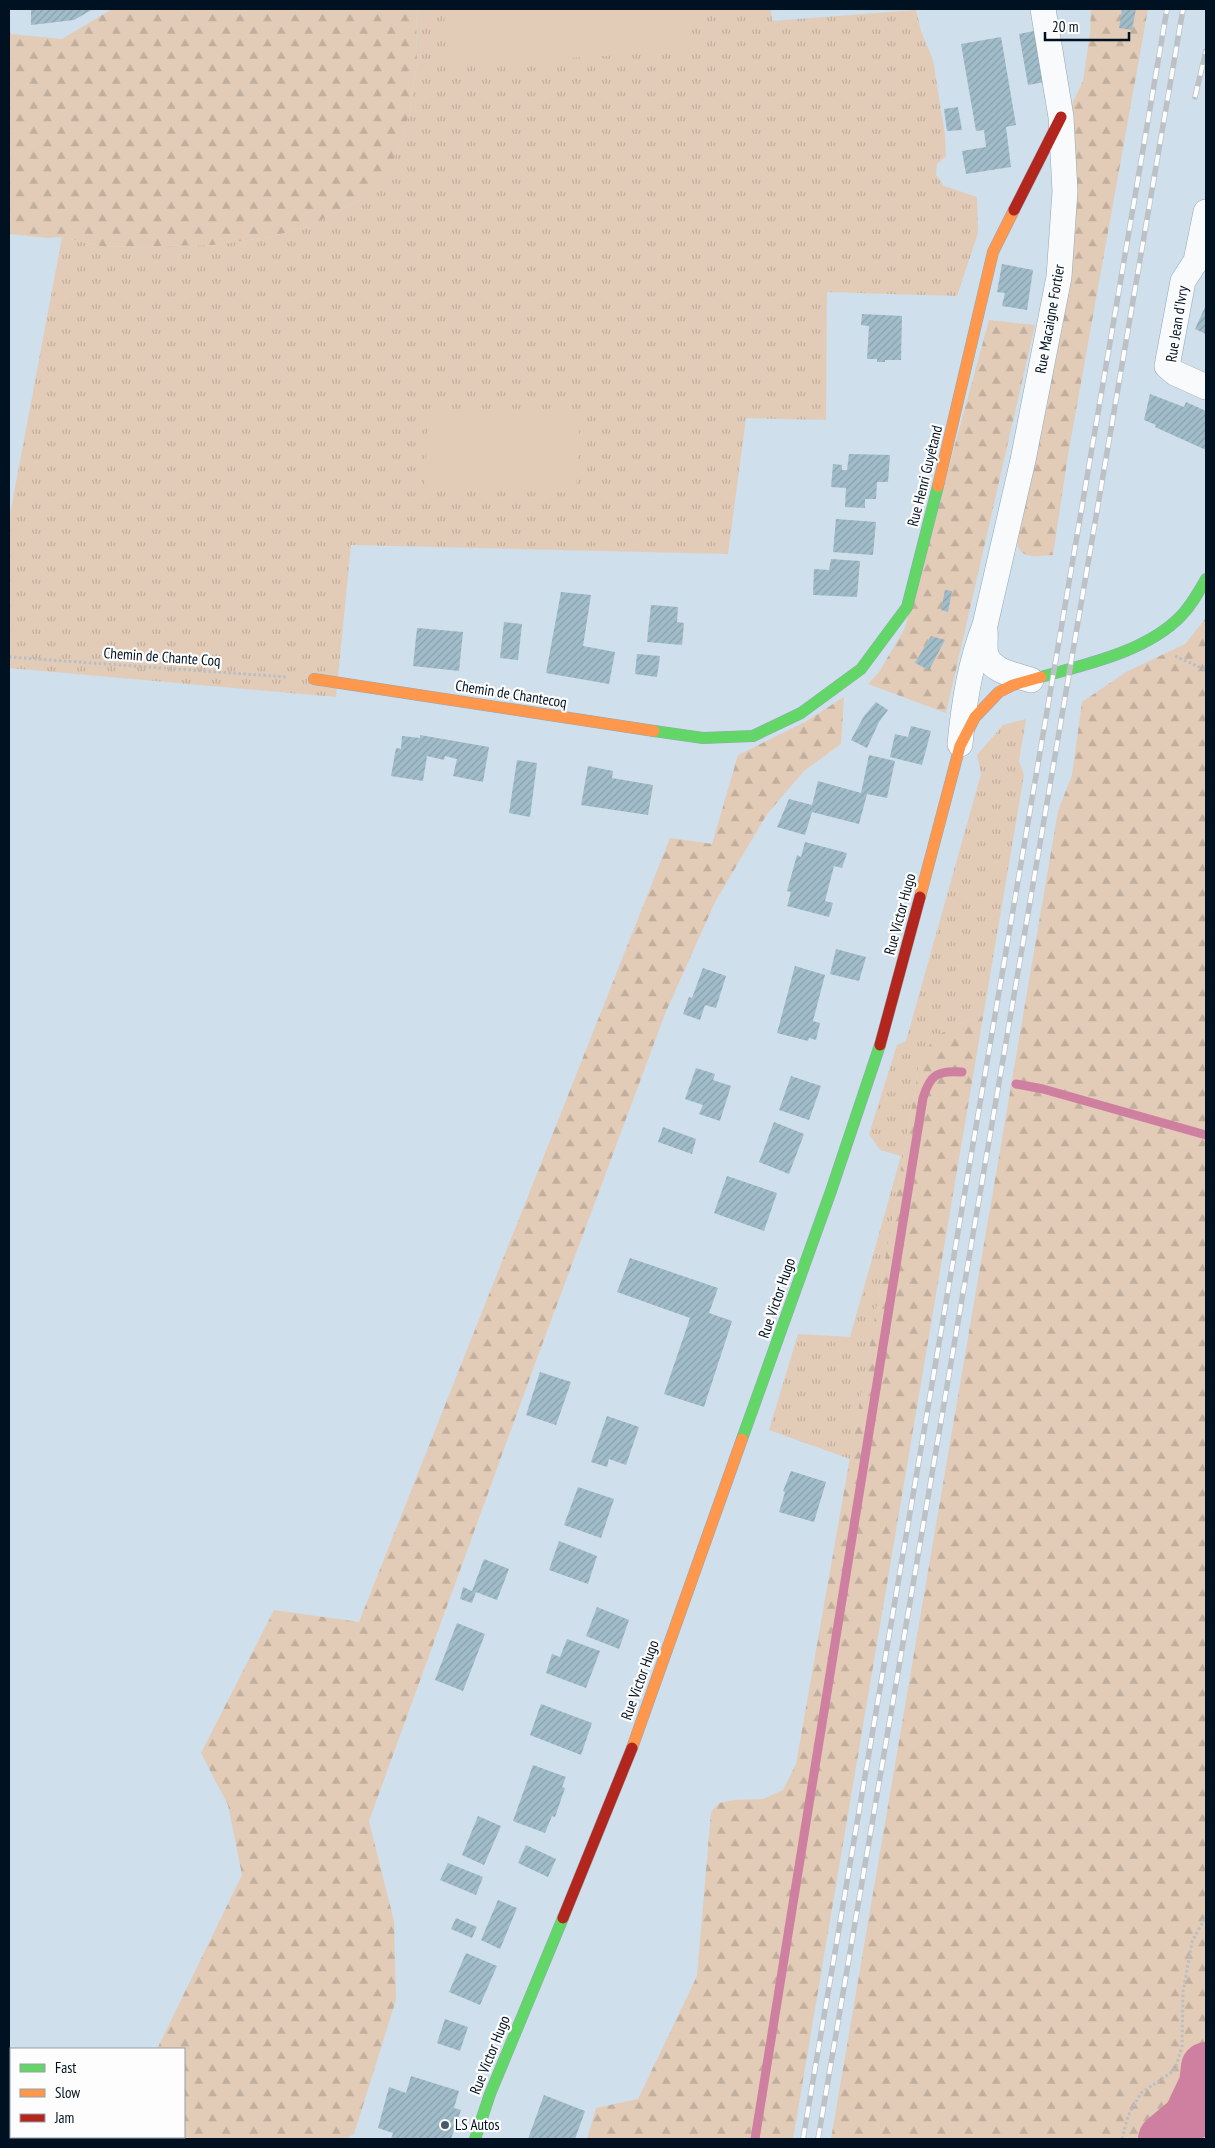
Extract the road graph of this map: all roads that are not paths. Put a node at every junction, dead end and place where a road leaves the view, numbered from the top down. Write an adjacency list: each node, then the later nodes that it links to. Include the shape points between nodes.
1 (1043, 9): 2 (street, Rue Macaigne Fortier)
2 (1061, 117): 6 (street, Rue Macaigne Fortier, via 1066,191 1059,277 1023,460); 9 (main road, Rue Henri Guyétand, via 993,252 907,607 861,669 801,713 753,736)
3 (1206, 212): 4 (street, Rue Jean d'Ivry, via 1196,261 1183,281 1167,366)
4 (1206, 387)
5 (1206, 579): 8 (main road, Rue Victor Hugo, via 1194,601 1168,628 1110,655)
6 (985, 625): 8 (street, Rue Macaigne Fortier, via 986,654 992,664 1002,671); 10 (street, Rue Macaigne Fortier, via 975,650 964,703)
7 (314, 679): 9 (main road, Chemin de Chantecoq)
8 (1031, 680): 10 (main road, Rue Victor Hugo, via 1006,689 989,701 975,717)
9 (703, 738)
10 (960, 746): 11 (main road, Rue Victor Hugo, via 885,1029 831,1191 628,1760 490,2094)
11 (475, 2139)

